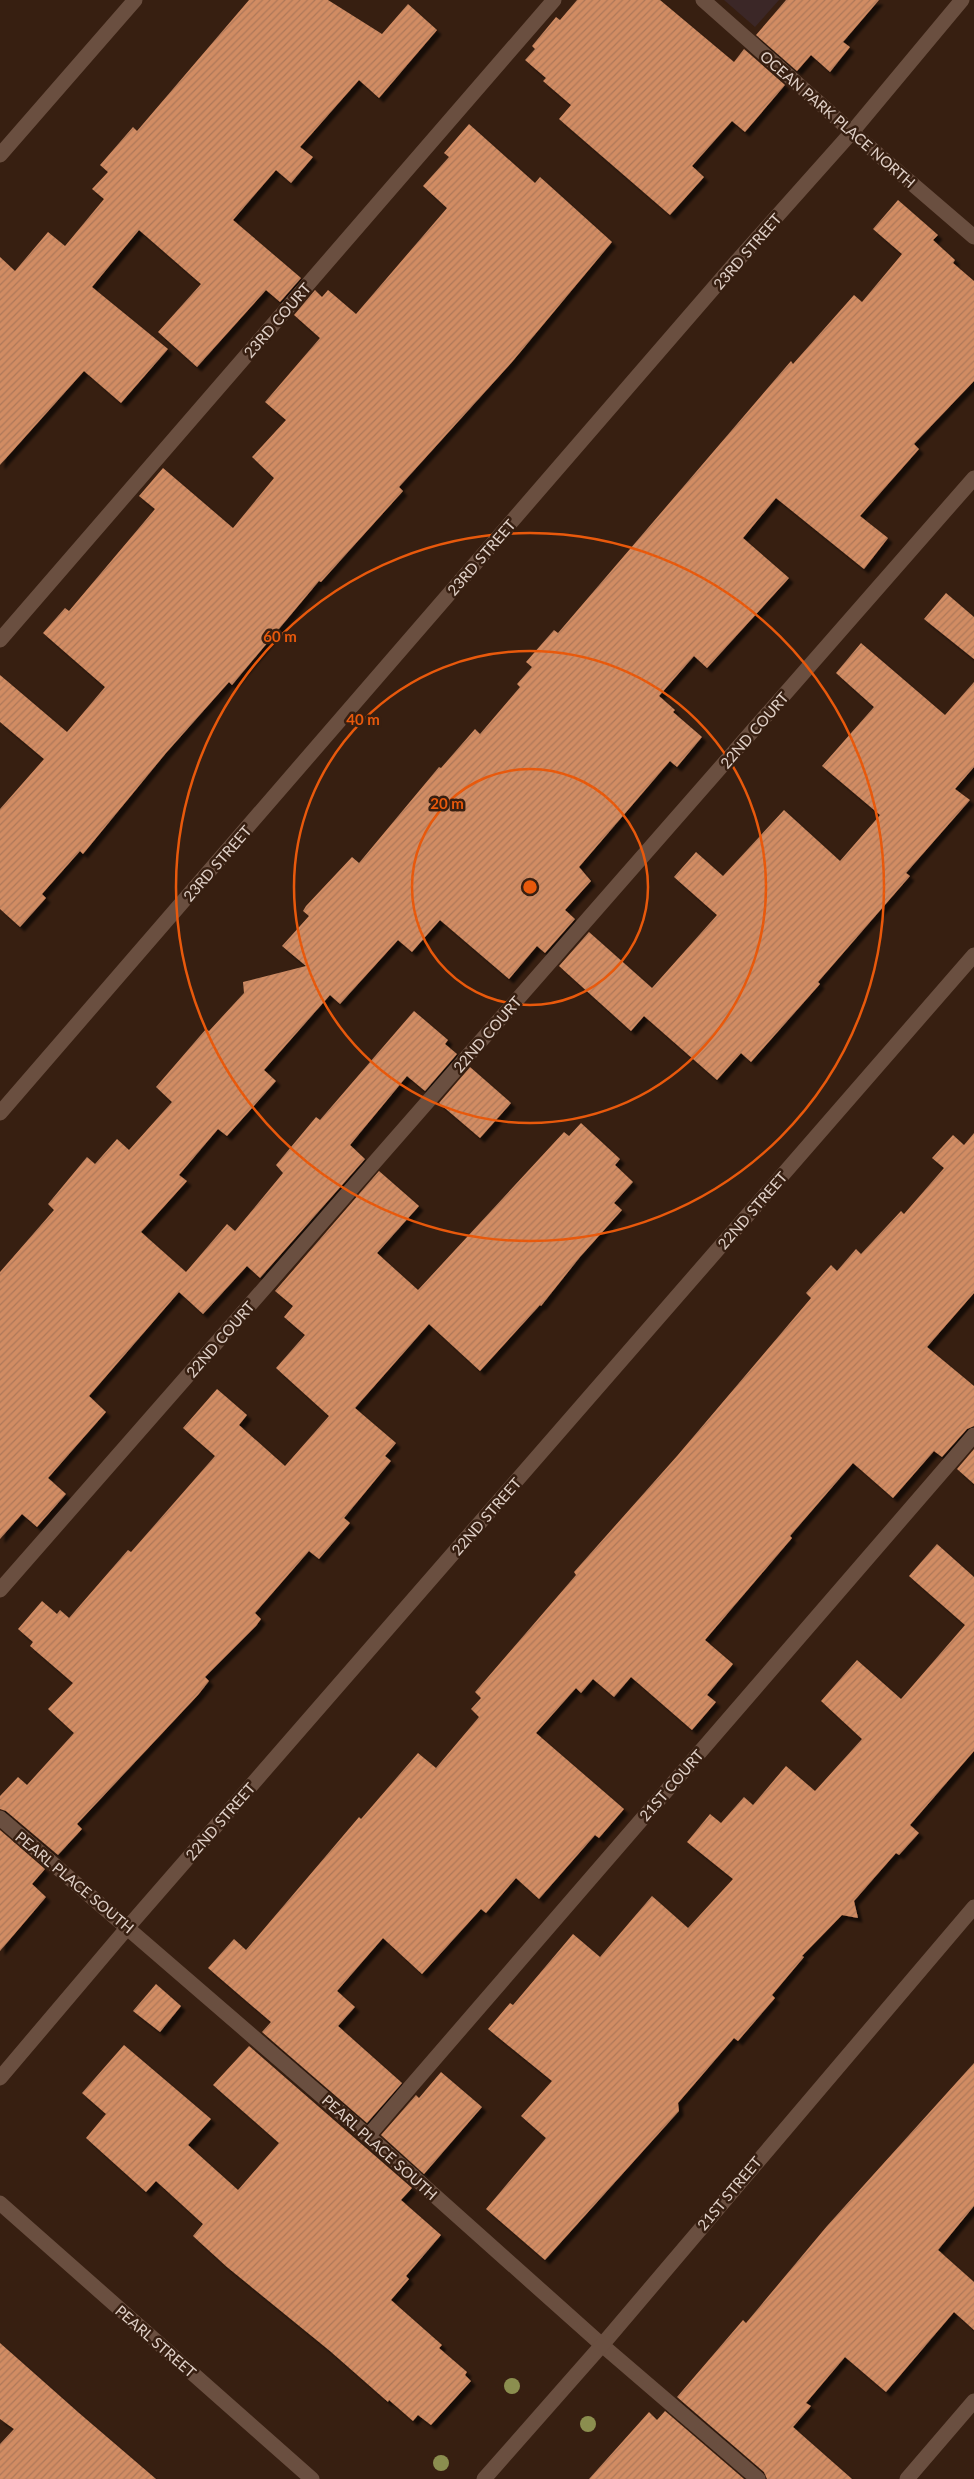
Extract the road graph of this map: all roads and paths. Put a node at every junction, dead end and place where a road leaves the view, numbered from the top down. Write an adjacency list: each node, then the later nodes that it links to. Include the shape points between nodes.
1 (135, 0): 6 (street)
2 (554, 0): 9 (street, 23RD COURT)
3 (703, 0): 5 (street, OCEAN PARK PLACE NORTH)
4 (962, 0): 5 (street, 23RD STREET)
5 (852, 132): 7 (street, OCEAN PARK PLACE NORTH); 11 (street, 23RD STREET, via 737,260)
6 (0, 155)
7 (974, 237)
8 (974, 478): 13 (street, 22ND COURT)
9 (0, 640)
10 (974, 955): 16 (street, 22ND STREET)
11 (0, 1113)
12 (974, 1435): 18 (street, 21ST COURT)
13 (0, 1590)
14 (0, 1818): 16 (street, PEARL PLACE SOUTH)
15 (974, 1907): 20 (street, 21ST STREET)
16 (128, 1927): 17 (street, 22ND STREET); 18 (street, PEARL PLACE SOUTH)
17 (0, 2078)
18 (368, 2136): 20 (street, PEARL PLACE SOUTH)
19 (0, 2203): 22 (street, PEARL STREET)
20 (602, 2345): 23 (street, 21ST STREET); 24 (street, PEARL PLACE SOUTH)
21 (974, 2402): 25 (street)
22 (312, 2479)
23 (484, 2479)
24 (758, 2479)
25 (908, 2479)

